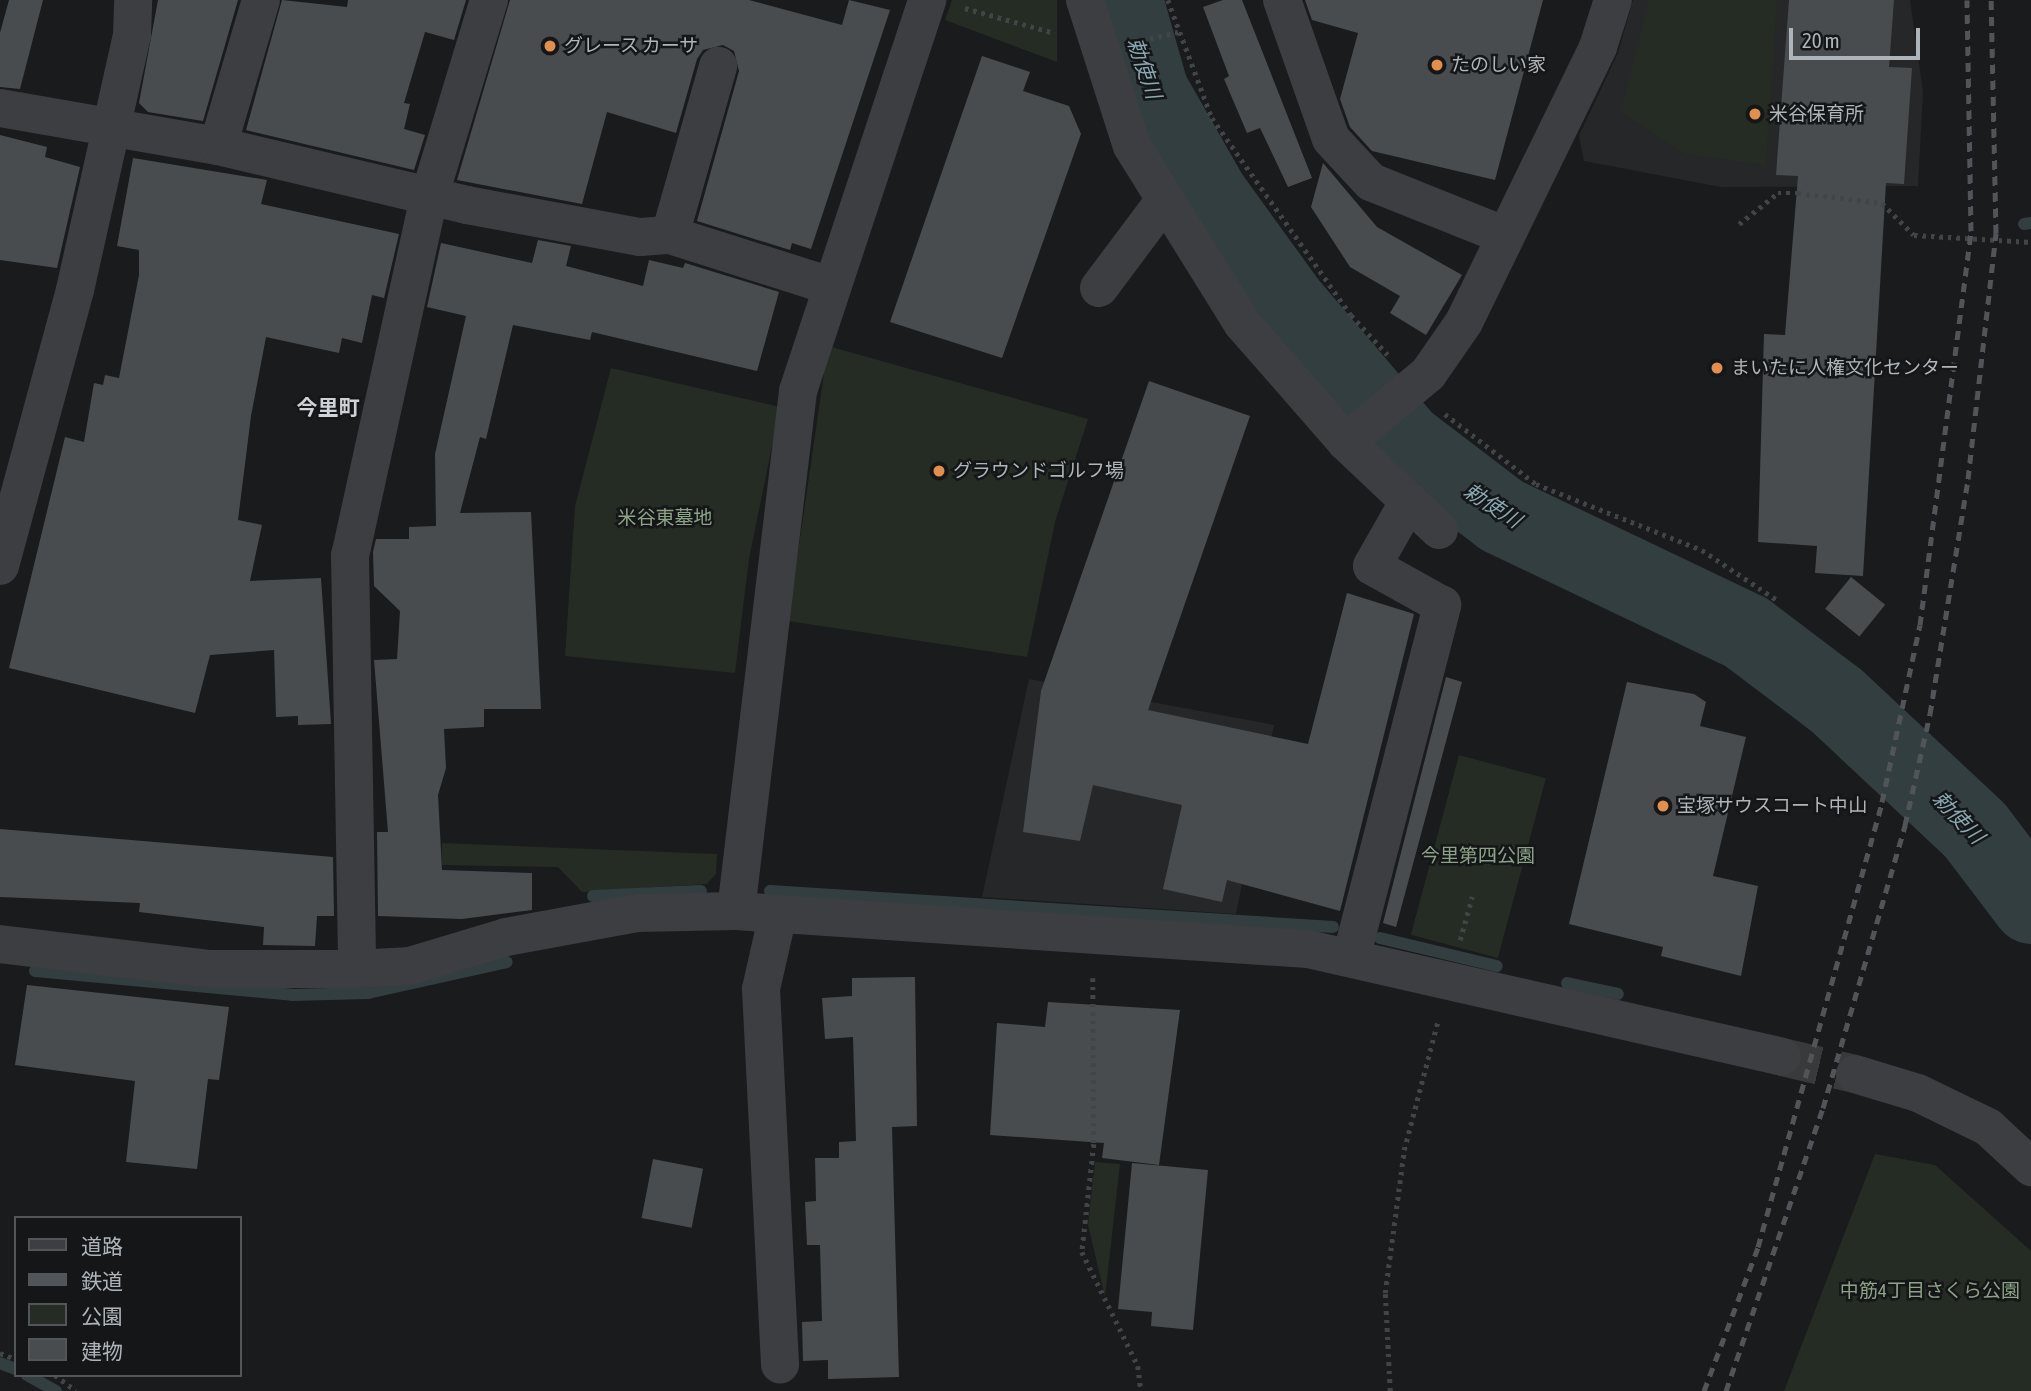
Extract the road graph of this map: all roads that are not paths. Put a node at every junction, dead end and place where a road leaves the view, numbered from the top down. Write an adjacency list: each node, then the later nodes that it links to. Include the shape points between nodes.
1 (133, 0): 10 (street, via 132,35)
2 (261, 0): 11 (street)
3 (489, 0): 12 (street)
4 (1282, 0): 15 (street, via 1331,139 1371,182)
5 (1614, 0): 15 (street, via 1598,47)
6 (941, 2): 16 (street)
7 (1089, 13): 13 (street, via 1110,91)
8 (718, 66): 14 (street)
9 (0, 108): 10 (street, via 38,119)
10 (108, 124): 11 (street); 21 (street, via 75,290)
11 (218, 146): 12 (street)
12 (429, 197): 14 (street, via 640,237); 26 (street, via 350,555)
13 (1164, 201): 17 (street); 18 (street, via 1242,323)
14 (670, 236): 16 (street)
15 (1506, 236): 18 (street, via 1464,321 1428,374)
16 (831, 286): 22 (street, via 798,391)
17 (1099, 288)
18 (1351, 436): 19 (street)
19 (1409, 501): 20 (street); 25 (street, via 1372,566 1442,605)
20 (1439, 530)
21 (0, 566)
22 (736, 911): 23 (street); 26 (street, via 637,913 506,937 410,965)
23 (778, 914): 25 (street, via 1308,948); 30 (street, via 761,989)
24 (0, 944): 26 (street, via 211,969)
25 (1351, 958): 27 (street, via 1452,966)
26 (357, 969)
27 (1782, 1057)
28 (1855, 1074): 29 (street, via 1918,1093 1988,1128)
29 (2031, 1167)
30 (780, 1365)

